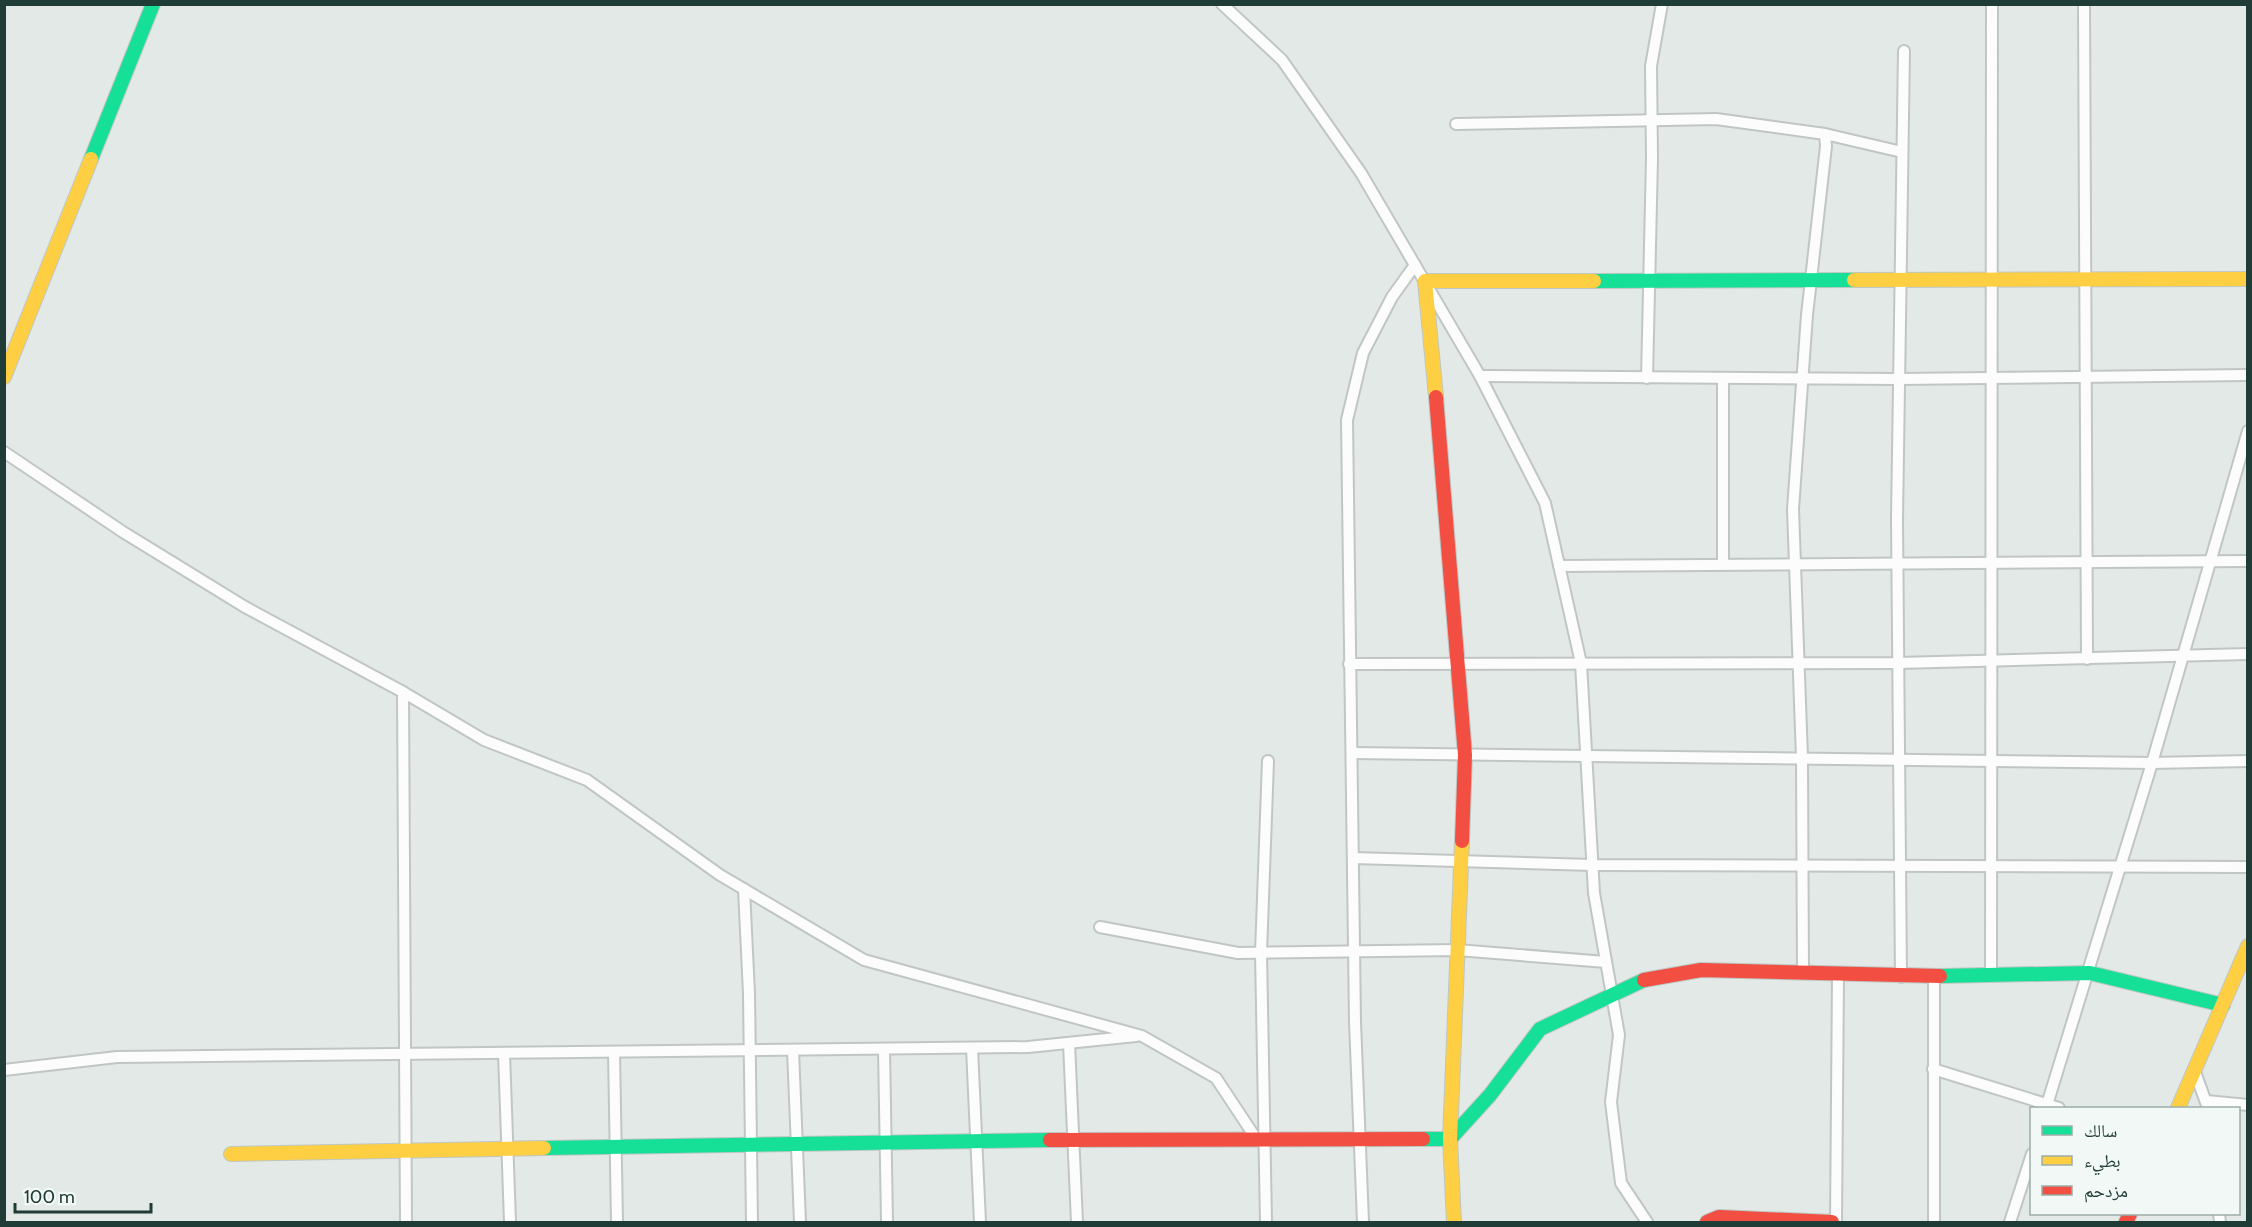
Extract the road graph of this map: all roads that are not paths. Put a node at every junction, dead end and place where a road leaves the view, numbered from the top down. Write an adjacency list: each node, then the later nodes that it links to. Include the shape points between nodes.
1 (153, 4): 21 (main road)
2 (1222, 4): 11 (street, via 1282,60 1361,173)
3 (1662, 4): 7 (street, via 1651,66)
4 (1992, 4): 13 (street)
5 (2084, 4): 14 (street)
6 (1904, 51): 10 (street)
7 (1652, 122): 8 (street); 9 (street, via 1716,119); 16 (street)
8 (1456, 124)
9 (1825, 134): 10 (street); 17 (street)
10 (1902, 152): 12 (street)
11 (1415, 265): 18 (street); 46 (street, via 1392,297 1363,353 1347,420)
12 (1900, 279): 13 (main road); 17 (main road); 27 (street)
13 (1991, 279): 14 (main road); 25 (street)
14 (2086, 279): 15 (main road); 22 (street)
15 (2247, 279)
16 (1649, 280): 17 (main road); 18 (main road); 23 (street)
17 (1811, 280): 26 (street)
18 (1425, 281): 20 (street); 42 (main road)
19 (2247, 375): 22 (street)
20 (1480, 376): 23 (street); 37 (street, via 1545,502)
21 (4, 377)
22 (2086, 377): 25 (street); 31 (street)
23 (1647, 378): 24 (street)
24 (1723, 378): 26 (street); 36 (street)
25 (1991, 378): 27 (street); 33 (street)
26 (1802, 379): 27 (street); 34 (street, via 1793,509)
27 (1899, 379): 35 (street)
28 (2247, 431): 32 (street)
29 (4, 452): 47 (street, via 245,607)
30 (2247, 561): 32 (street)
31 (2087, 562): 32 (street); 33 (street); 40 (street)
32 (2210, 562): 39 (street)
33 (1991, 563): 35 (street); 41 (street)
34 (1796, 564): 35 (street); 36 (street); 44 (street)
35 (1897, 564): 45 (street)
36 (1723, 565): 37 (street)
37 (1559, 566): 43 (street)
38 (2247, 654): 39 (street)
39 (2183, 657): 40 (street); 56 (street)
40 (2087, 658): 41 (street)
41 (1990, 661): 45 (street); 54 (street)
42 (1458, 663): 43 (street); 46 (street); 49 (main road)
43 (1581, 663): 44 (street); 50 (street)
44 (1799, 663): 45 (street); 51 (street)
45 (1898, 663): 52 (street)
46 (1349, 664): 48 (street)
47 (403, 692): 65 (street, via 484,740 587,780); 88 (street)
48 (1352, 753): 49 (street); 57 (street)
49 (1465, 755): 50 (street); 58 (main road)
50 (1586, 756): 51 (street); 59 (street)
51 (1802, 758): 52 (street); 60 (street)
52 (1899, 760): 54 (street); 61 (street)
53 (1268, 761): 69 (street)
54 (1991, 761): 56 (street); 62 (street)
55 (2247, 761): 56 (street)
56 (2152, 764): 63 (street)
57 (1353, 858): 58 (street); 70 (street)
58 (1461, 861): 59 (street); 68 (main road)
59 (1592, 865): 60 (street); 71 (street)
60 (1802, 865): 61 (street); 73 (street)
61 (1900, 866): 62 (street); 77 (street)
62 (1991, 866): 63 (street); 75 (street)
63 (2122, 866): 64 (street); 72 (street)
64 (2247, 867)
65 (744, 889): 80 (street, via 864,960); 85 (street)
66 (1100, 927): 69 (street, via 1238,953)
67 (2247, 946): 79 (main road)
68 (1457, 950): 70 (street); 71 (street); 96 (main road)
69 (1261, 953): 70 (street); 99 (street)
70 (1354, 953): 100 (street)
71 (1606, 962): 78 (street)
72 (2090, 973): 75 (main road); 79 (main road); 94 (street)
73 (1803, 974): 74 (main road); 78 (main road, via 1701,970 1643,980)
74 (1838, 975): 77 (main road); 122 (street)
75 (1991, 975): 76 (main road)
76 (1934, 977): 77 (main road); 89 (street)
77 (1901, 978)
78 (1612, 995): 96 (main road, via 1540,1029 1490,1095); 120 (street, via 1618,1035 1611,1102 1621,1183)
79 (2223, 1005): 91 (main road)
80 (1142, 1036): 81 (street); 99 (street, via 1216,1078)
81 (1069, 1043): 82 (street); 98 (street)
82 (972, 1048): 83 (street); 97 (street)
83 (884, 1049): 84 (street); 101 (street)
84 (793, 1050): 85 (street); 102 (street)
85 (750, 1051): 86 (street); 103 (street)
86 (614, 1052): 87 (street); 104 (street)
87 (504, 1053): 88 (street); 105 (street)
88 (405, 1054): 90 (street, via 117,1057); 106 (street)
89 (1933, 1069): 94 (street); 123 (street)
90 (4, 1070)
91 (2195, 1072): 92 (street); 95 (main road)
92 (2207, 1105): 93 (street)
93 (2247, 1105)
94 (2047, 1107)
95 (2178, 1107)
96 (1450, 1139): 100 (main road); 119 (main road)
97 (977, 1140): 98 (main road); 101 (main road); 115 (street)
98 (1073, 1140): 99 (main road); 116 (street)
99 (1261, 1140): 100 (main road); 117 (street)
100 (1360, 1140): 118 (street)
101 (886, 1142): 102 (main road); 114 (street)
102 (797, 1143): 103 (main road); 113 (street)
103 (750, 1144): 104 (main road); 112 (street)
104 (615, 1146): 105 (main road); 111 (street)
105 (507, 1148): 106 (main road); 110 (street)
106 (405, 1150): 107 (main road); 109 (street)
107 (231, 1154)
108 (2030, 1157): 124 (street)
109 (406, 1222)
110 (510, 1222)
111 (617, 1222)
112 (752, 1222)
113 (800, 1222)
114 (887, 1222)
115 (980, 1222)
116 (1077, 1222)
117 (1266, 1222)
118 (1363, 1222)
119 (1454, 1222)
120 (1647, 1222)
121 (1707, 1222): 122 (main road, via 1719,1217)
122 (1834, 1222)
123 (1934, 1222)
124 (2010, 1222)

